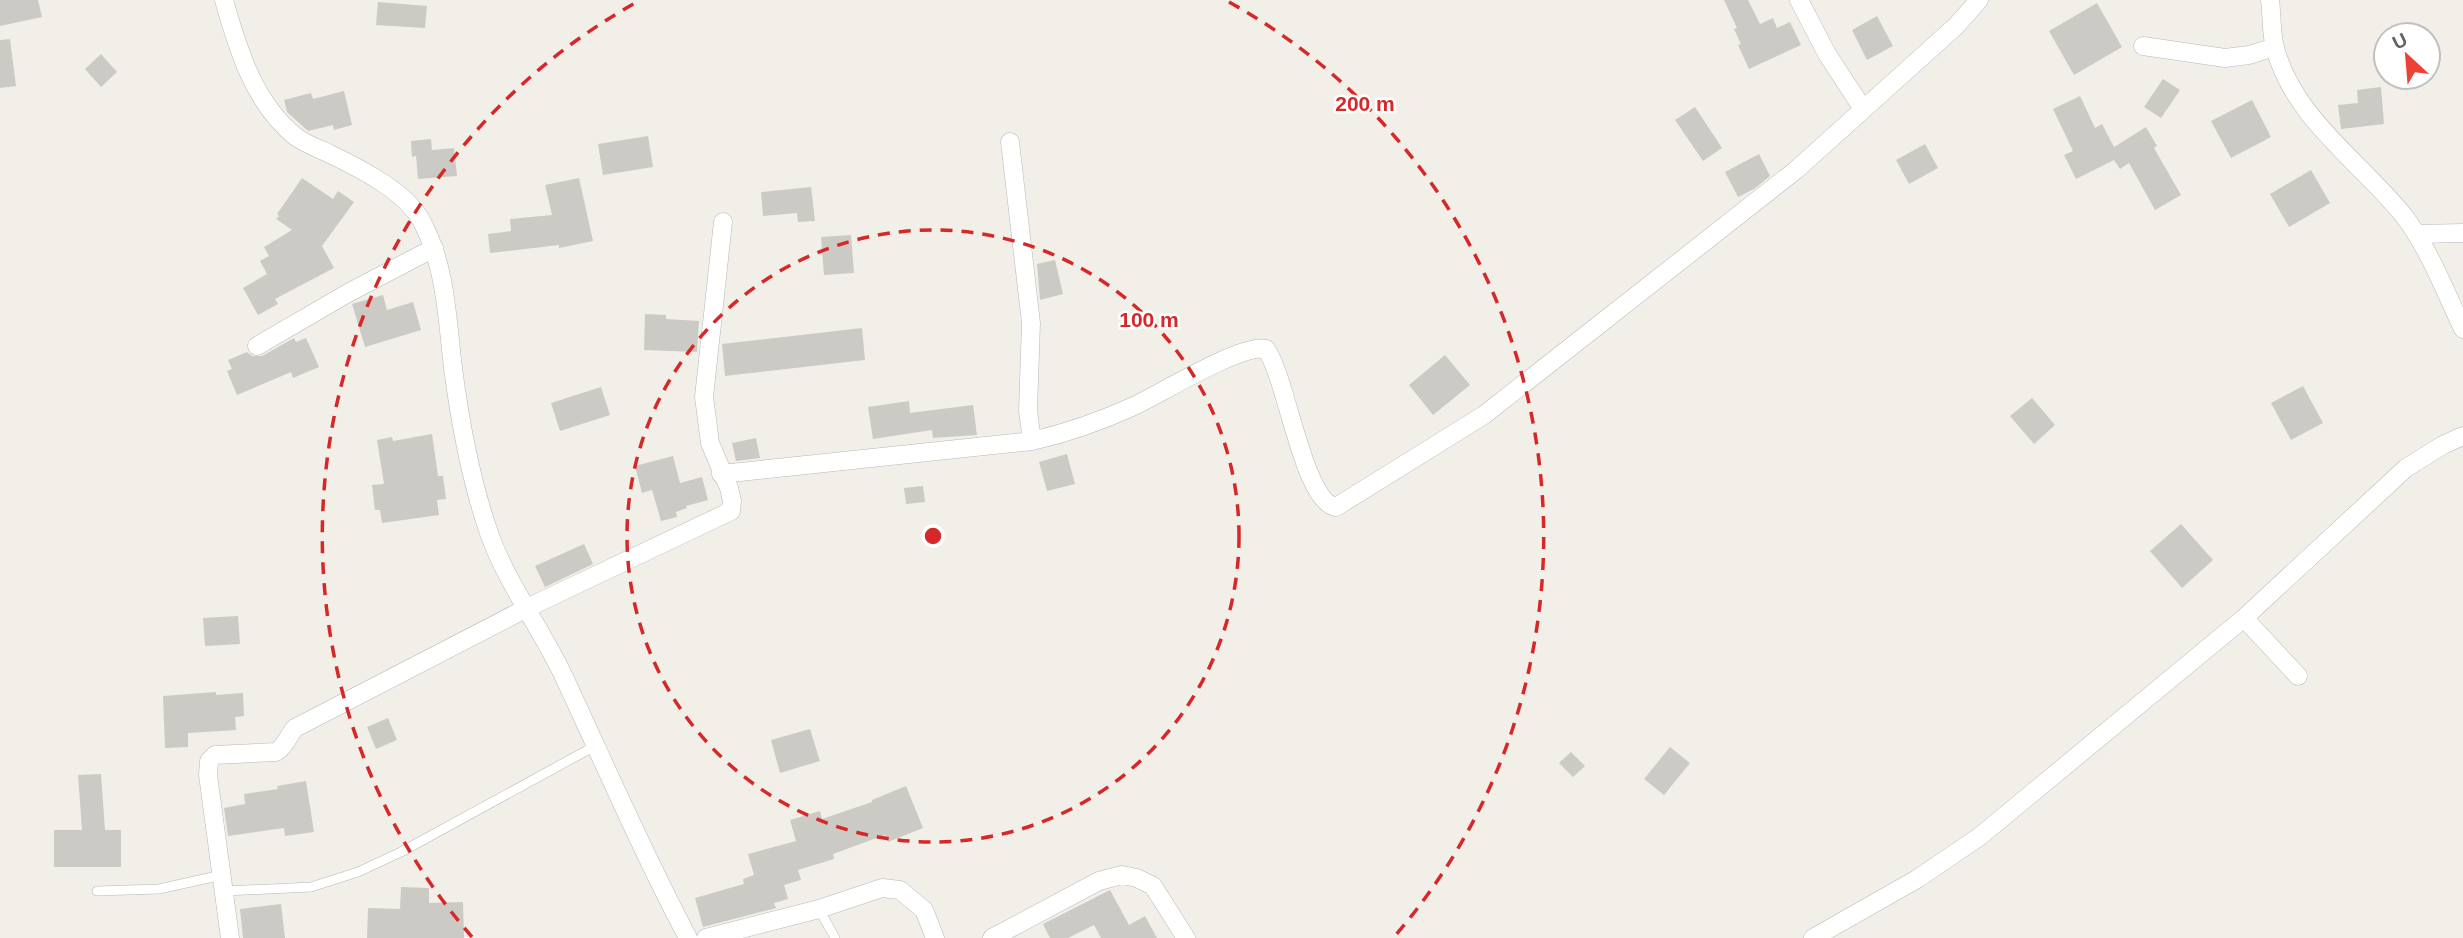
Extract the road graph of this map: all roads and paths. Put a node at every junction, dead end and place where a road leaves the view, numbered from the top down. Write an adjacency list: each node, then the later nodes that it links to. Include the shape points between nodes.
1 (224, 0): 12 (street, via 245,67 276,119 298,139 369,172 396,194 420,217)
2 (1799, 0): 7 (street)
3 (1979, 0): 7 (street)
4 (2270, 0): 6 (street)
5 (2143, 46): 6 (street, via 2225,58)
6 (2275, 47): 11 (street, via 2299,99 2317,123)
7 (1863, 110): 16 (street, via 1796,170 1484,415 1336,507 1318,493 1266,349 1249,350 1222,361 1068,433)
8 (1010, 142): 16 (street, via 1031,323 1028,411)
9 (723, 222): 17 (street, via 704,397 710,443)
10 (2463, 233): 11 (street)
11 (2417, 234): 13 (street)
12 (434, 248): 14 (street); 18 (street, via 477,490 490,534)
13 (2463, 329)
14 (257, 346)
15 (2463, 436): 19 (street, via 2406,468)
16 (1032, 441): 17 (street)
17 (721, 474): 18 (street, via 732,501 730,511)
18 (527, 608): 21 (street); 22 (street, via 295,728 276,752 215,755 209,761 208,775)
19 (2244, 618): 20 (street); 32 (street, via 1979,837)
20 (2298, 676)
21 (595, 746): 22 (lane, via 358,872 312,887); 26 (street)
22 (223, 883): 23 (lane); 25 (street)
23 (97, 891)
24 (820, 909): 27 (street); 28 (lane); 29 (street, via 882,888 901,890 924,910)
25 (230, 938)
26 (688, 938)
27 (706, 938)
28 (835, 938)
29 (935, 938)
30 (992, 938): 31 (street, via 1099,881 1122,875 1153,886)
31 (1186, 938)
32 (1813, 938)

